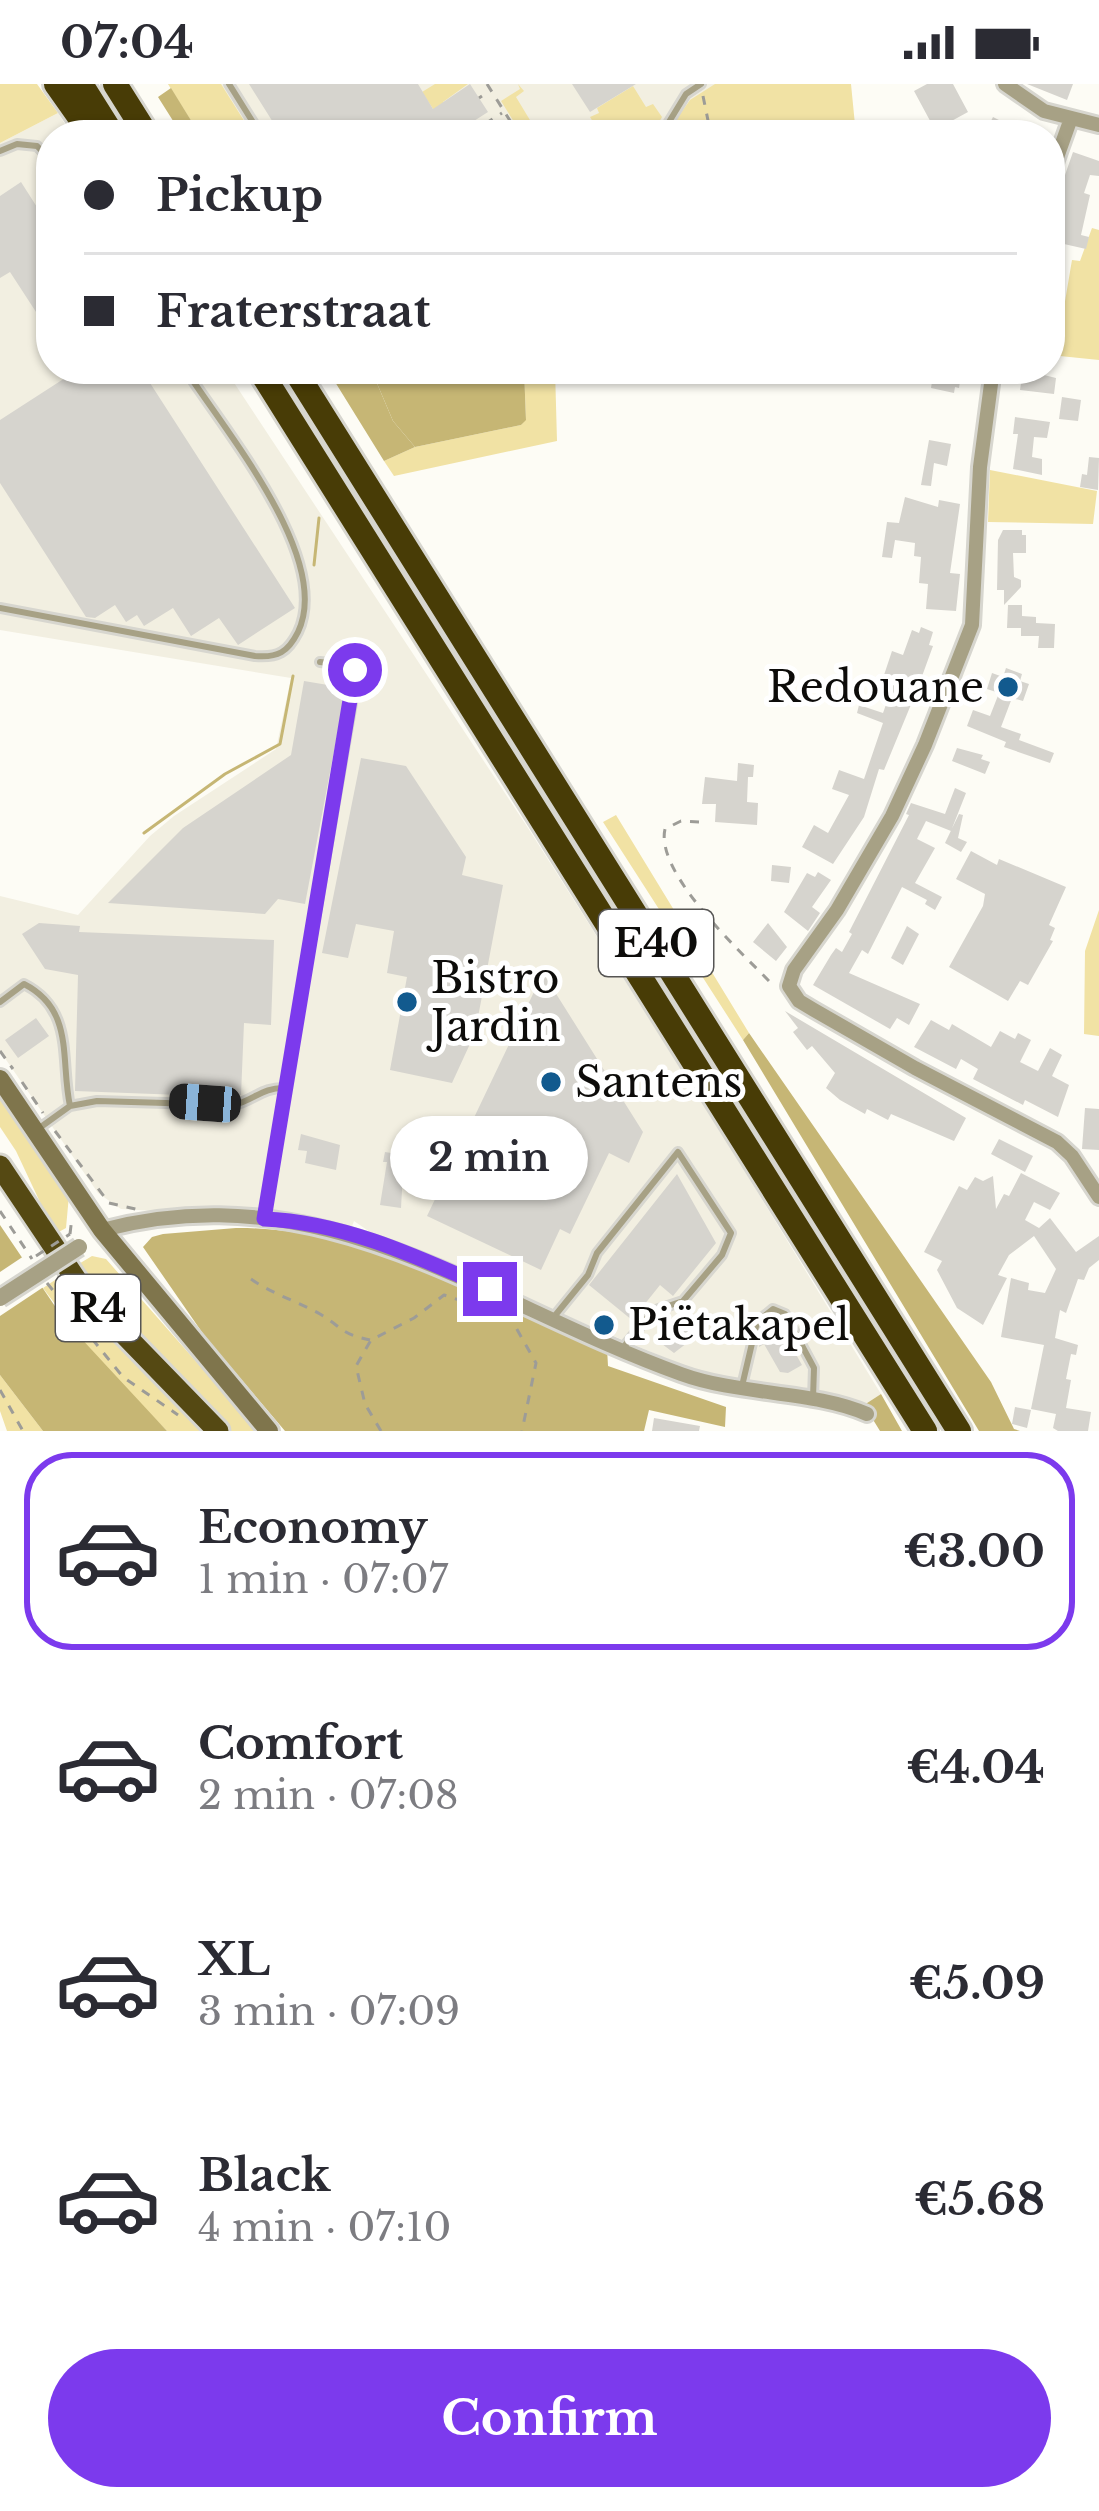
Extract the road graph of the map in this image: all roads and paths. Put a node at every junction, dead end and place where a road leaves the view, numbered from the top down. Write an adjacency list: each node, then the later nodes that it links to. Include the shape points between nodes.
1 (56, 84): 9 (highway)
2 (81, 84): 10 (highway)
3 (115, 84): 11 (highway)
4 (229, 84): 12 (lane)
5 (487, 84): 8 (path)
6 (701, 84): 15 (lane); 16 (path)
7 (1005, 84): 17 (street)
8 (504, 112): 13 (path); 14 (path)
9 (81, 120)
10 (103, 120)
11 (138, 120)
12 (252, 120)
13 (491, 120)
14 (510, 120)
15 (670, 120)
16 (708, 120)
17 (1070, 121): 18 (street); 19 (street)
18 (1099, 125)
19 (1065, 135)
20 (36, 146): 21 (lane)
21 (0, 151)
22 (195, 384): 26 (lane, via 290,531 307,602 291,647 273,658 255,656)
23 (269, 384): 58 (highway, E40)
24 (304, 384): 59 (highway, E40)
25 (991, 384): 29 (street, via 972,625 892,816)
26 (0, 608)
27 (320, 662): 33 (lane, via 347,665 356,680)
28 (698, 822): 29 (path, via 664,830 675,874 769,981)
29 (788, 986): 37 (street, via 799,1001 915,1069 1057,1142)
30 (0, 1002): 34 (lane, via 24,984 52,1011 64,1029)
31 (0, 1051): 35 (path)
32 (0, 1079): 35 (main road)
33 (285, 1088): 34 (lane, via 234,1105); 40 (lane)
34 (70, 1106): 35 (lane)
35 (42, 1126): 38 (path, via 98,1193); 41 (main road)
36 (0, 1166): 54 (highway, R4, via 87,1296)
37 (1099, 1197)
38 (139, 1210)
39 (0, 1211): 52 (path, via 85,1334 123,1377)
40 (264, 1219): 41 (street, via 190,1217); 45 (street, via 373,1240)
41 (102, 1230): 55 (main road)
42 (79, 1247): 44 (street, bridge)
43 (250, 1279): 46 (path, via 344,1334)
44 (0, 1298)
45 (553, 1318): 47 (street); 47 (lane, via 678,1152 730,1233 722,1255 683,1300 652,1311)
46 (371, 1340): 56 (path, via 356,1366); 57 (path, via 444,1295 511,1317 536,1363)
47 (622, 1349): 48 (street)
48 (741, 1389): 50 (street); 50 (lane, via 757,1322 773,1310 784,1314 814,1368)
49 (0, 1390): 53 (path)
50 (813, 1402): 51 (street)
51 (867, 1414)
52 (182, 1417)
53 (23, 1431)
54 (218, 1431)
55 (269, 1431)
56 (381, 1431)
57 (522, 1431)
58 (925, 1431)
59 (959, 1431)

